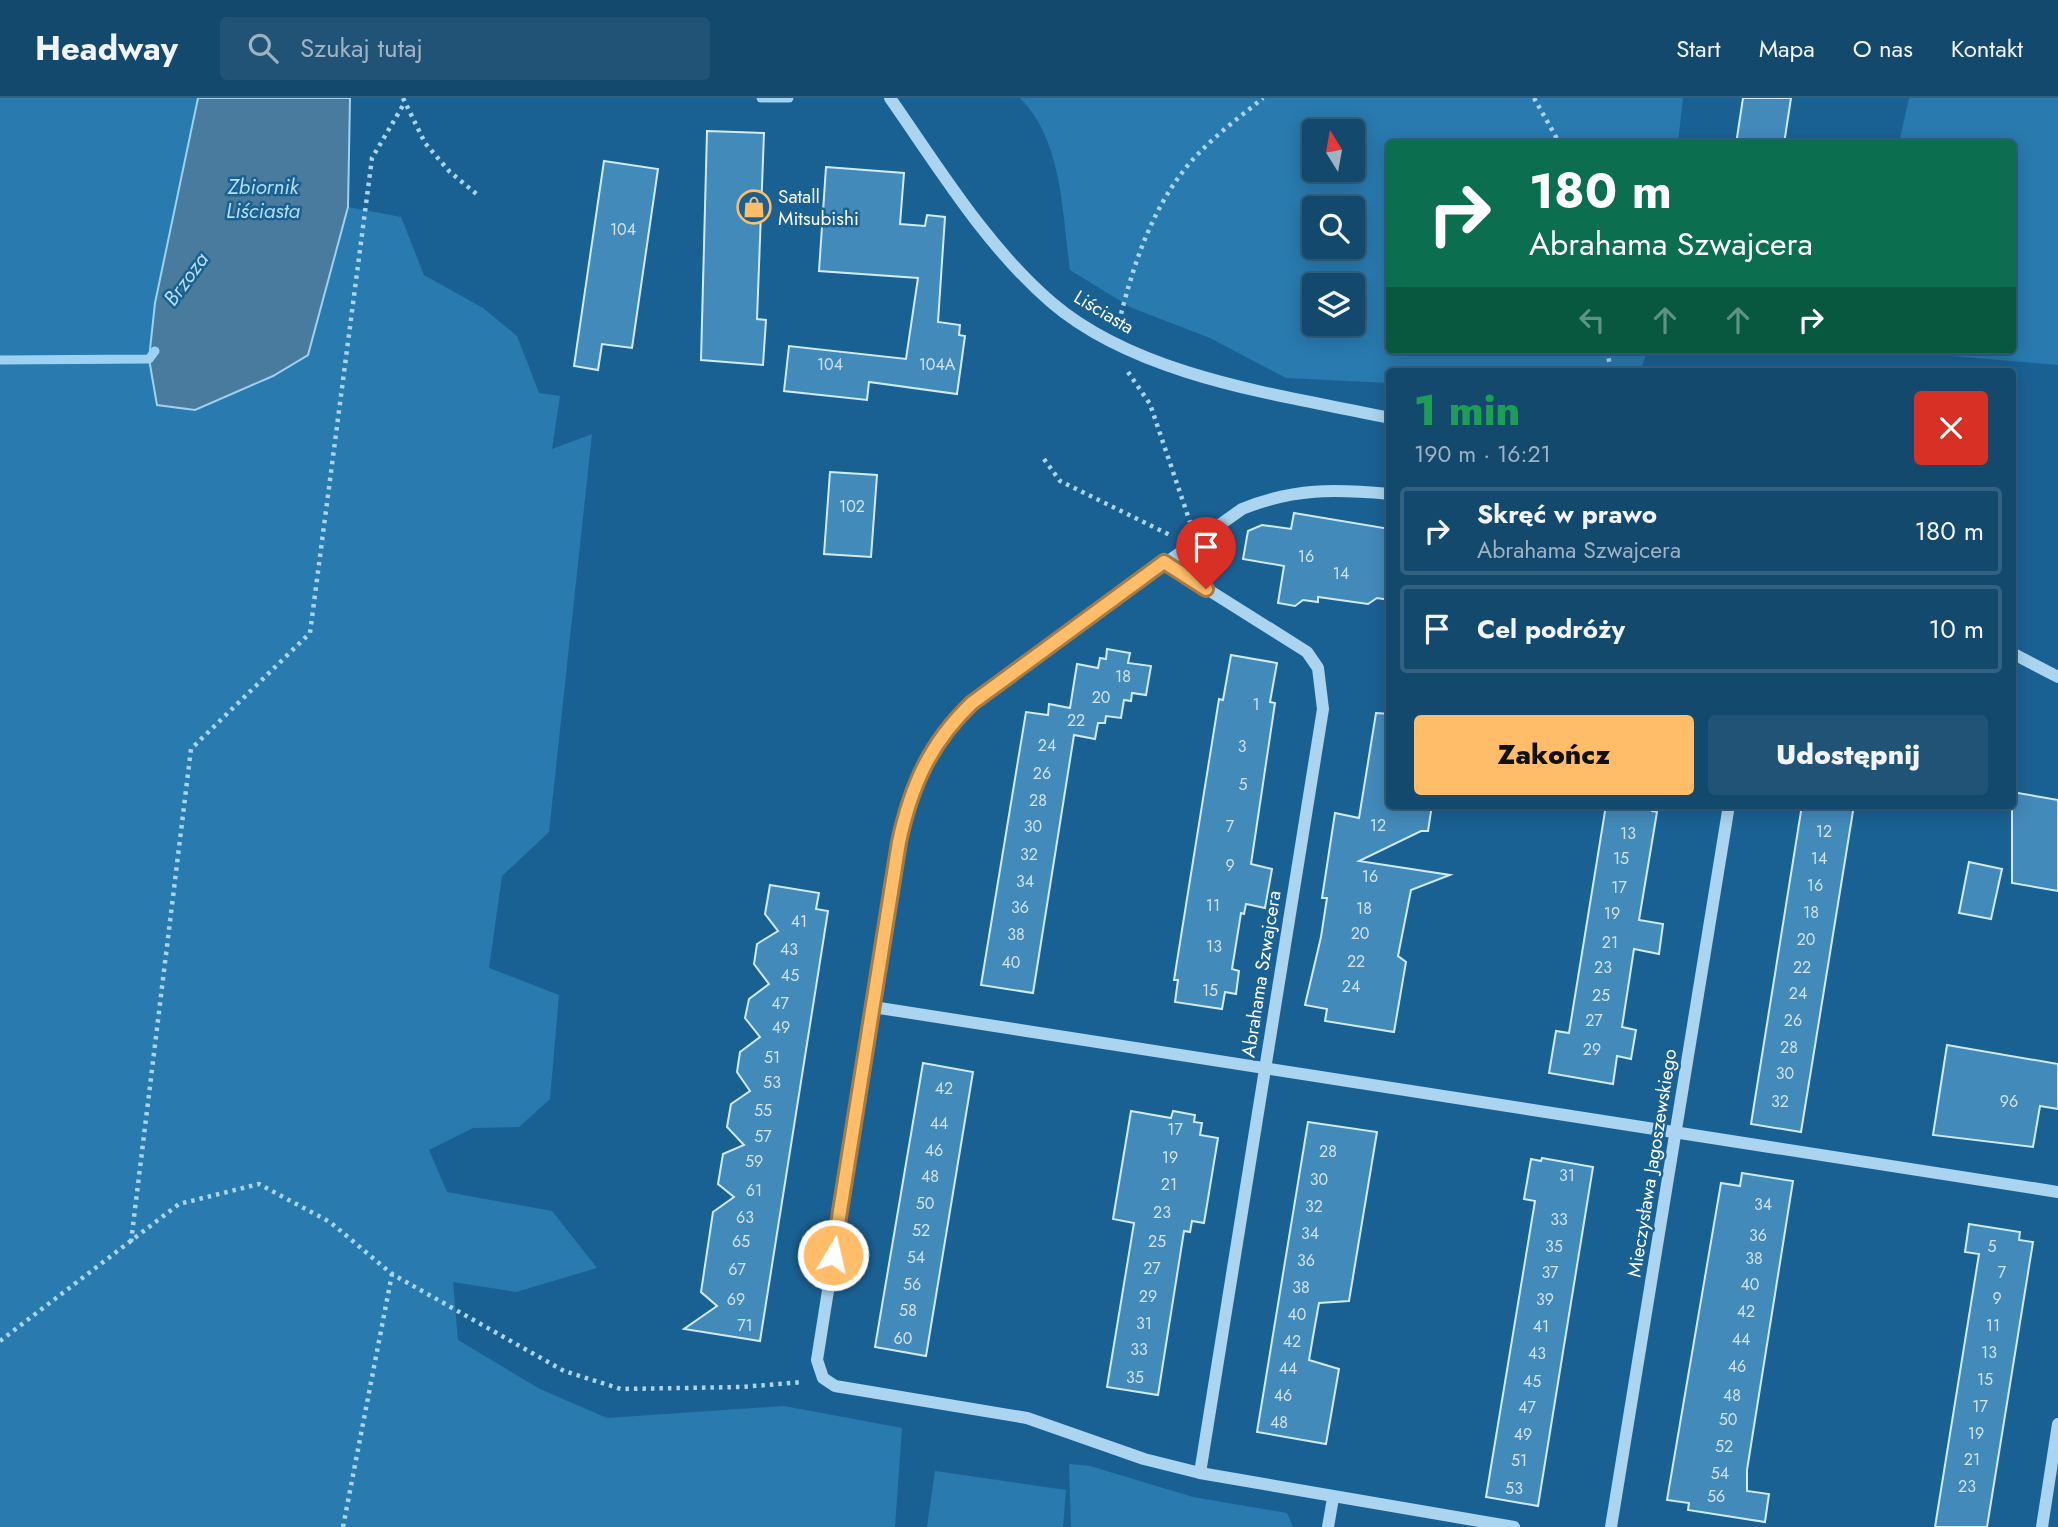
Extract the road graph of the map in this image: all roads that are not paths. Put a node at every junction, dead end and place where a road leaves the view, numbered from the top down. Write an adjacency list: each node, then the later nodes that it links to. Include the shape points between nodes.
1 (890, 98): 2 (street, Liściasta, via 990,237 1054,304 1114,341 1206,379)
2 (1386, 417)
3 (1386, 494): 4 (street, via 1320,490 1270,498 1228,517)
4 (1164, 562): 8 (street, via 993,685 935,743 917,776 904,817); 9 (street, Abrahama Szwajcera, via 1307,652 1322,685 1323,709)
5 (2016, 655): 6 (street)
6 (2058, 677)
7 (1728, 809): 10 (street, Mieczysława Jagoszewskiego)
8 (873, 1007): 9 (street); 13 (street, via 817,1360 823,1378 835,1386 1027,1418 1144,1459)
9 (1266, 1068): 10 (street); 13 (street, Abrahama Szwajcera)
10 (1677, 1132): 11 (street); 17 (street, Mieczysława Jagoszewskiego)
11 (2058, 1192)
12 (2058, 1424): 18 (street)
13 (1200, 1473): 14 (street)
14 (1333, 1498): 15 (street); 16 (street)
15 (1328, 1527)
16 (1514, 1527)
17 (1611, 1527)
18 (2042, 1527)

